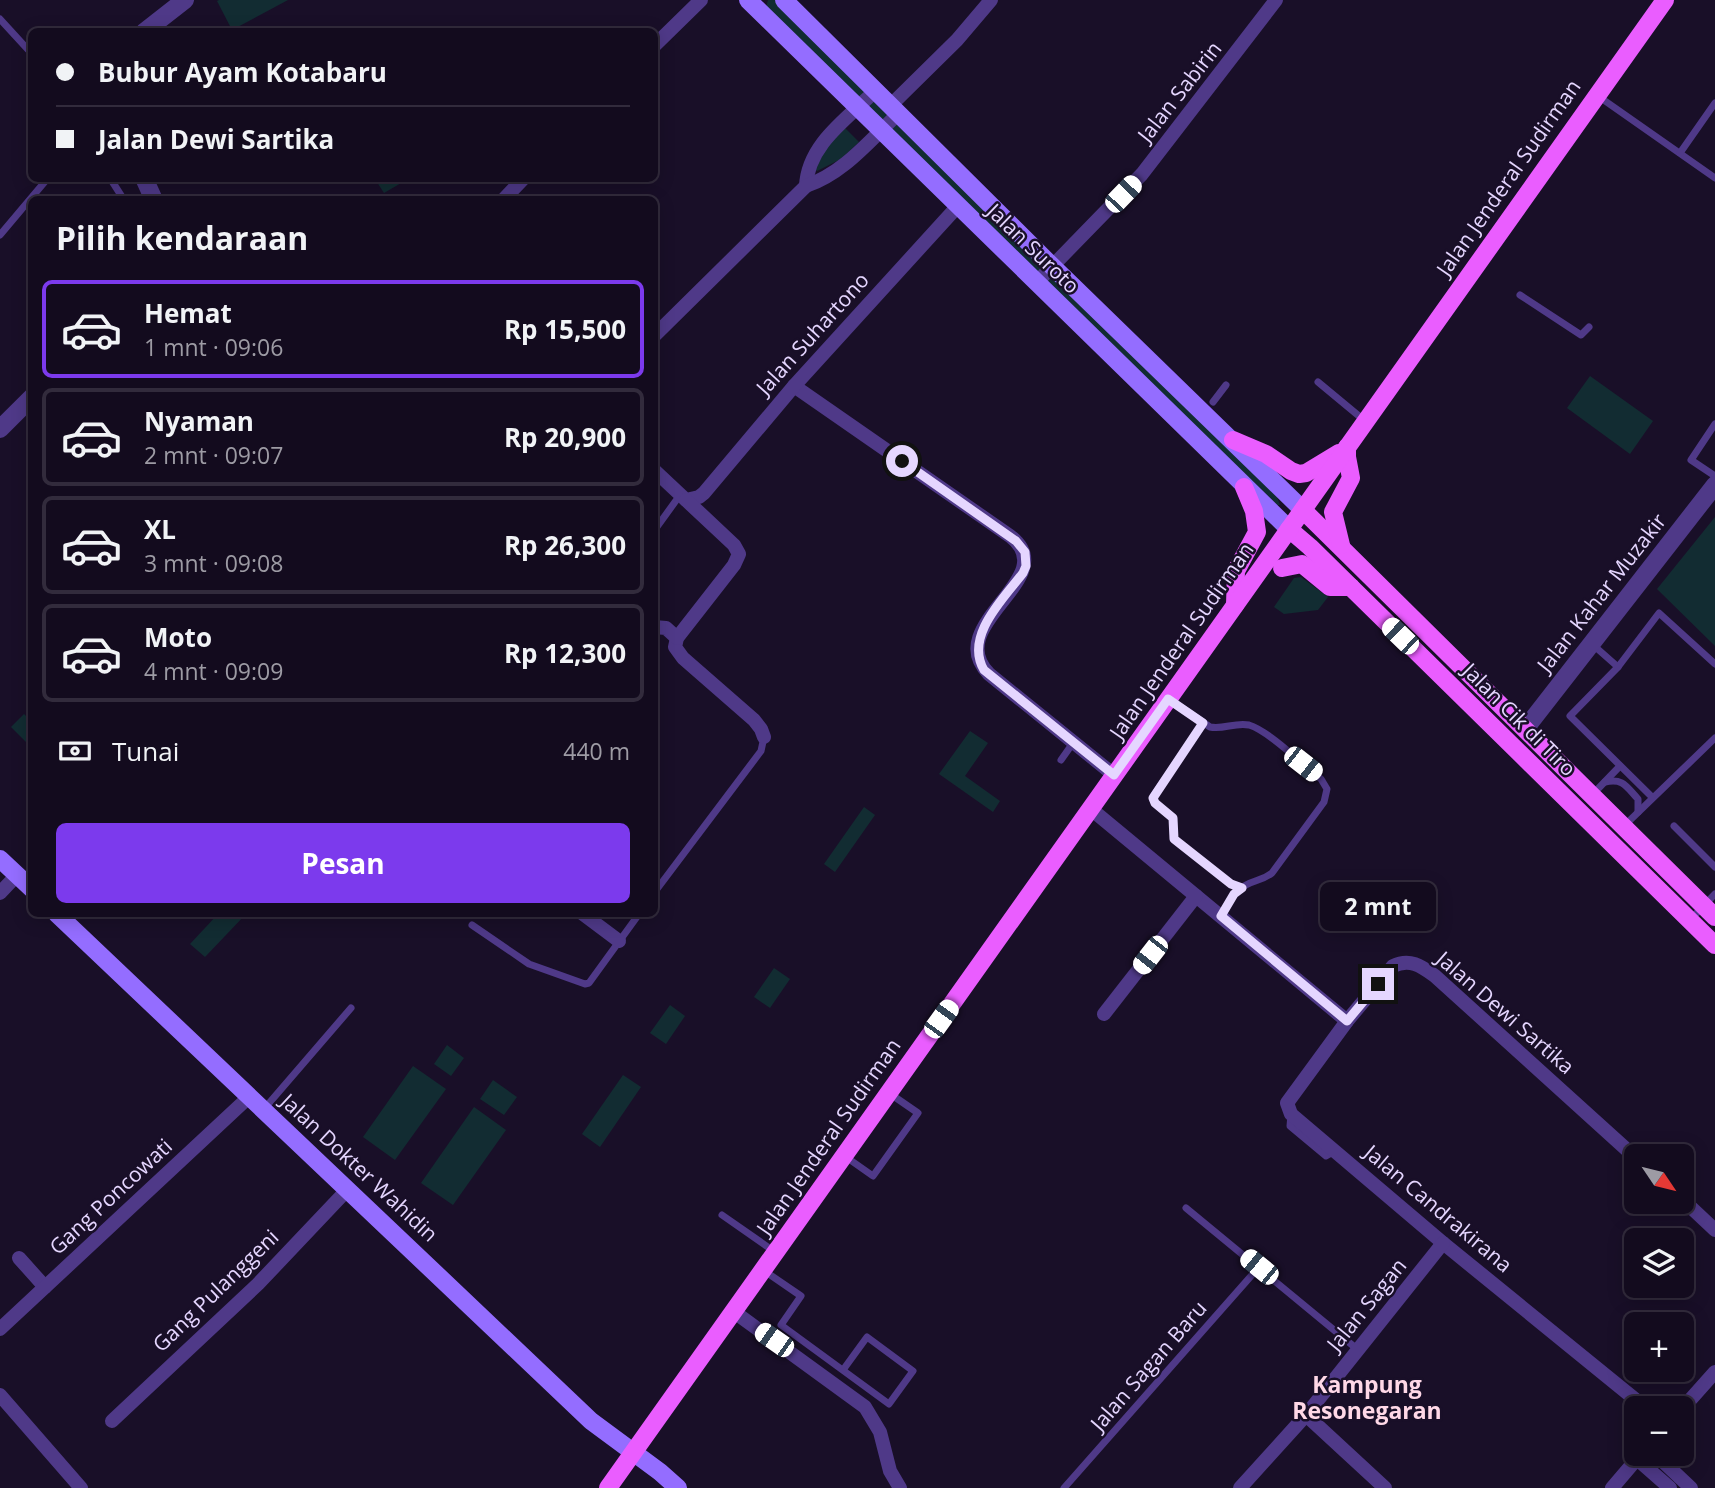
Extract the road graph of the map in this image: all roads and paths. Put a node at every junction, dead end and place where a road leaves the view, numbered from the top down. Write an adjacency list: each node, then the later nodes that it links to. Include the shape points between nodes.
1 (185, 0): 10 (street)
2 (701, 0): 11 (street)
3 (748, 0): 16 (main road, Jalan Suroto)
4 (784, 0): 13 (main road, Jalan Suroto)
5 (991, 0): 17 (street)
6 (1276, 0): 29 (street, Jalan Sabirin, via 1142,174)
7 (1672, 0): 8 (main road)
8 (1661, 4): 14 (main road, Jalan Jenderal Sudirman)
9 (0, 19): 12 (lane)
10 (149, 28)
11 (658, 42)
12 (28, 50)
13 (875, 91): 16 (street); 17 (main road, Jalan Suroto)
14 (1596, 94): 19 (lane); 40 (main road, Jalan Jenderal Sudirman)
15 (1715, 103): 19 (lane)
16 (858, 108): 18 (main road, Jalan Suroto); 23 (street, via 816,152)
17 (894, 110): 18 (street); 29 (main road, Jalan Suroto)
18 (880, 130): 23 (street, via 841,168); 27 (main road, Jalan Suroto)
19 (1680, 153): 20 (lane)
20 (1715, 178)
21 (45, 182): 24 (lane)
22 (520, 182): 25 (street)
23 (806, 186): 33 (street)
24 (33, 196)
25 (507, 196)
26 (28, 202): 28 (lane)
27 (957, 206): 30 (main road, Jalan Suroto); 36 (street, Jalan Suhartono)
28 (0, 235)
29 (1052, 266): 30 (street, Jalan Sabirin); 42 (main road, Jalan Suroto)
30 (1036, 283): 47 (main road, Jalan Suroto)
31 (1520, 295): 32 (lane, via 1581,335)
32 (1589, 327)
33 (658, 332)
34 (1318, 382): 40 (lane)
35 (1226, 385): 38 (lane)
36 (794, 386): 48 (street, Jalan Suhartono, via 704,493); 66 (street, via 1022,547 1026,566 985,626 979,658 989,674)
37 (28, 400): 39 (street)
38 (1213, 402)
39 (3, 420)
40 (1366, 421): 43 (main road, Jalan Jenderal Sudirman)
41 (1715, 424): 45 (lane, via 1690,460)
42 (1233, 440): 43 (main road, via 1299,474); 49 (main road, Jalan Suroto)
43 (1347, 447): 49 (main road, Jalan Jenderal Sudirman); 52 (main road, via 1351,478 1333,512)
44 (658, 474): 48 (street)
45 (1715, 476)
46 (1715, 485): 58 (street, Jalan Kahar Muzakir)
47 (1244, 486): 51 (main road, Jalan Suroto); 55 (main road, via 1257,531 1236,571)
48 (683, 497): 50 (lane); 57 (street, via 739,554)
49 (1303, 510): 51 (main road, Jalan Jenderal Sudirman); 52 (main road, Jalan Cik di Tiro)
50 (658, 526)
51 (1289, 529): 54 (main road, Jalan Cik di Tiro); 55 (main road, Jalan Jenderal Sudirman)
52 (1342, 549): 63 (main road, Jalan Cik di Tiro)
53 (1282, 568): 54 (main road, via 1302,564 1329,587)
54 (1351, 587): 67 (main road, Jalan Cik di Tiro)
55 (1235, 606): 61 (main road, Jalan Jenderal Sudirman)
56 (658, 627): 57 (street)
57 (677, 638): 64 (street, via 674,647 683,658 754,720)
58 (1592, 643): 60 (lane); 63 (street, Jalan Kahar Muzakir)
59 (1715, 664): 60 (lane, via 1659,613)
60 (1618, 667): 69 (lane, via 1570,716)
61 (1168, 699): 62 (lane); 70 (main road, Jalan Jenderal Sudirman)
62 (1203, 723): 82 (lane, via 1153,800 1173,818 1174,839); 82 (lane, via 1215,728 1238,723 1264,732 1327,789 1324,802 1272,873)
63 (1525, 729): 67 (main road); 71 (main road, Jalan Cik di Tiro)
64 (764, 737): 81 (lane, via 761,751)
65 (1715, 738): 72 (lane)
66 (1073, 743): 68 (lane); 70 (street)
67 (1512, 746): 90 (main road, Jalan Cik di Tiro)
68 (1061, 760)
69 (1620, 766): 71 (lane); 72 (lane)
70 (1114, 775): 73 (main road, Jalan Jenderal Sudirman)
71 (1598, 789): 74 (lane, via 1614,780 1621,782 1638,799); 76 (main road, Jalan Cik di Tiro)
72 (1652, 797): 74 (lane)
73 (1090, 808): 84 (street); 97 (main road, Jalan Jenderal Sudirman)
74 (1638, 812): 76 (lane)
75 (1674, 826): 78 (lane)
76 (1623, 827): 85 (main road, Jalan Cik di Tiro)
77 (0, 859): 79 (main road)
78 (1715, 867)
79 (17, 876): 80 (main road); 83 (street)
80 (28, 886)
81 (658, 888)
82 (1242, 888): 86 (lane)
83 (0, 893)
84 (1196, 896): 86 (street); 95 (street)
85 (1711, 906): 90 (lane)
86 (1221, 916): 96 (street)
87 (60, 917): 98 (main road, Jalan Dokter Wahidin)
88 (587, 917): 92 (street)
89 (637, 917): 92 (lane)
90 (1690, 921): 93 (main road, Jalan Cik di Tiro)
91 (472, 925): 92 (lane, via 529,964 581,984 589,983)
92 (619, 941)
93 (1715, 945)
94 (351, 1008): 99 (lane)
95 (1104, 1014)
96 (1347, 1021): 100 (street, Jalan Dewi Sartika, via 1394,966 1403,961 1416,964 1435,976); 107 (street, Jalan Candrakirana, via 1289,1098 1291,1114)
97 (889, 1092): 101 (main road, Jalan Jenderal Sudirman); 101 (lane, via 918,1113 873,1176)
98 (250, 1096): 99 (main road, Jalan Dokter Wahidin); 112 (street, Gang Poncowati)
99 (263, 1109): 102 (main road, Jalan Dokter Wahidin)
100 (1624, 1147)
101 (844, 1156): 108 (main road, Jalan Jenderal Sudirman)
102 (348, 1189): 122 (street, Gang Pulanggeni, via 257,1284); 123 (main road, Jalan Dokter Wahidin, via 591,1421)
103 (1186, 1208): 110 (lane)
104 (1694, 1210): 106 (street)
105 (722, 1215): 108 (lane)
106 (1715, 1230)
107 (1443, 1243): 115 (street, Jalan Sagan); 119 (street, Jalan Candrakirana)
108 (775, 1252): 111 (main road, Jalan Jenderal Sudirman)
109 (19, 1258): 112 (street)
110 (1259, 1267): 115 (lane); 131 (lane, Jalan Sagan Baru)
111 (763, 1269): 113 (main road, Jalan Jenderal Sudirman); 116 (lane, via 801,1296 781,1325)
112 (45, 1287): 114 (street, Gang Poncowati)
113 (733, 1311): 123 (main road, Jalan Jenderal Sudirman); 130 (street, via 865,1407 880,1432 893,1479)
114 (0, 1329)
115 (1357, 1349): 121 (street, Jalan Sagan)
116 (843, 1370): 116 (lane, via 889,1404 912,1371 867,1337)
117 (1715, 1372): 120 (street)
118 (0, 1395): 127 (street)
119 (1631, 1396)
120 (1694, 1396)
121 (1306, 1415): 132 (street, Jalan Sagan); 133 (street)
122 (112, 1421)
123 (634, 1452): 128 (main road, Jalan Jenderal Sudirman); 129 (main road, Jalan Dokter Wahidin)
124 (1631, 1466): 134 (street)
125 (1649, 1466): 135 (street)
126 (1668, 1466): 136 (street)
127 (81, 1488)
128 (608, 1488)
129 (678, 1488)
130 (900, 1488)
131 (1064, 1488)
132 (1240, 1488)
133 (1385, 1488)
134 (1612, 1488)
135 (1670, 1488)
136 (1691, 1488)

